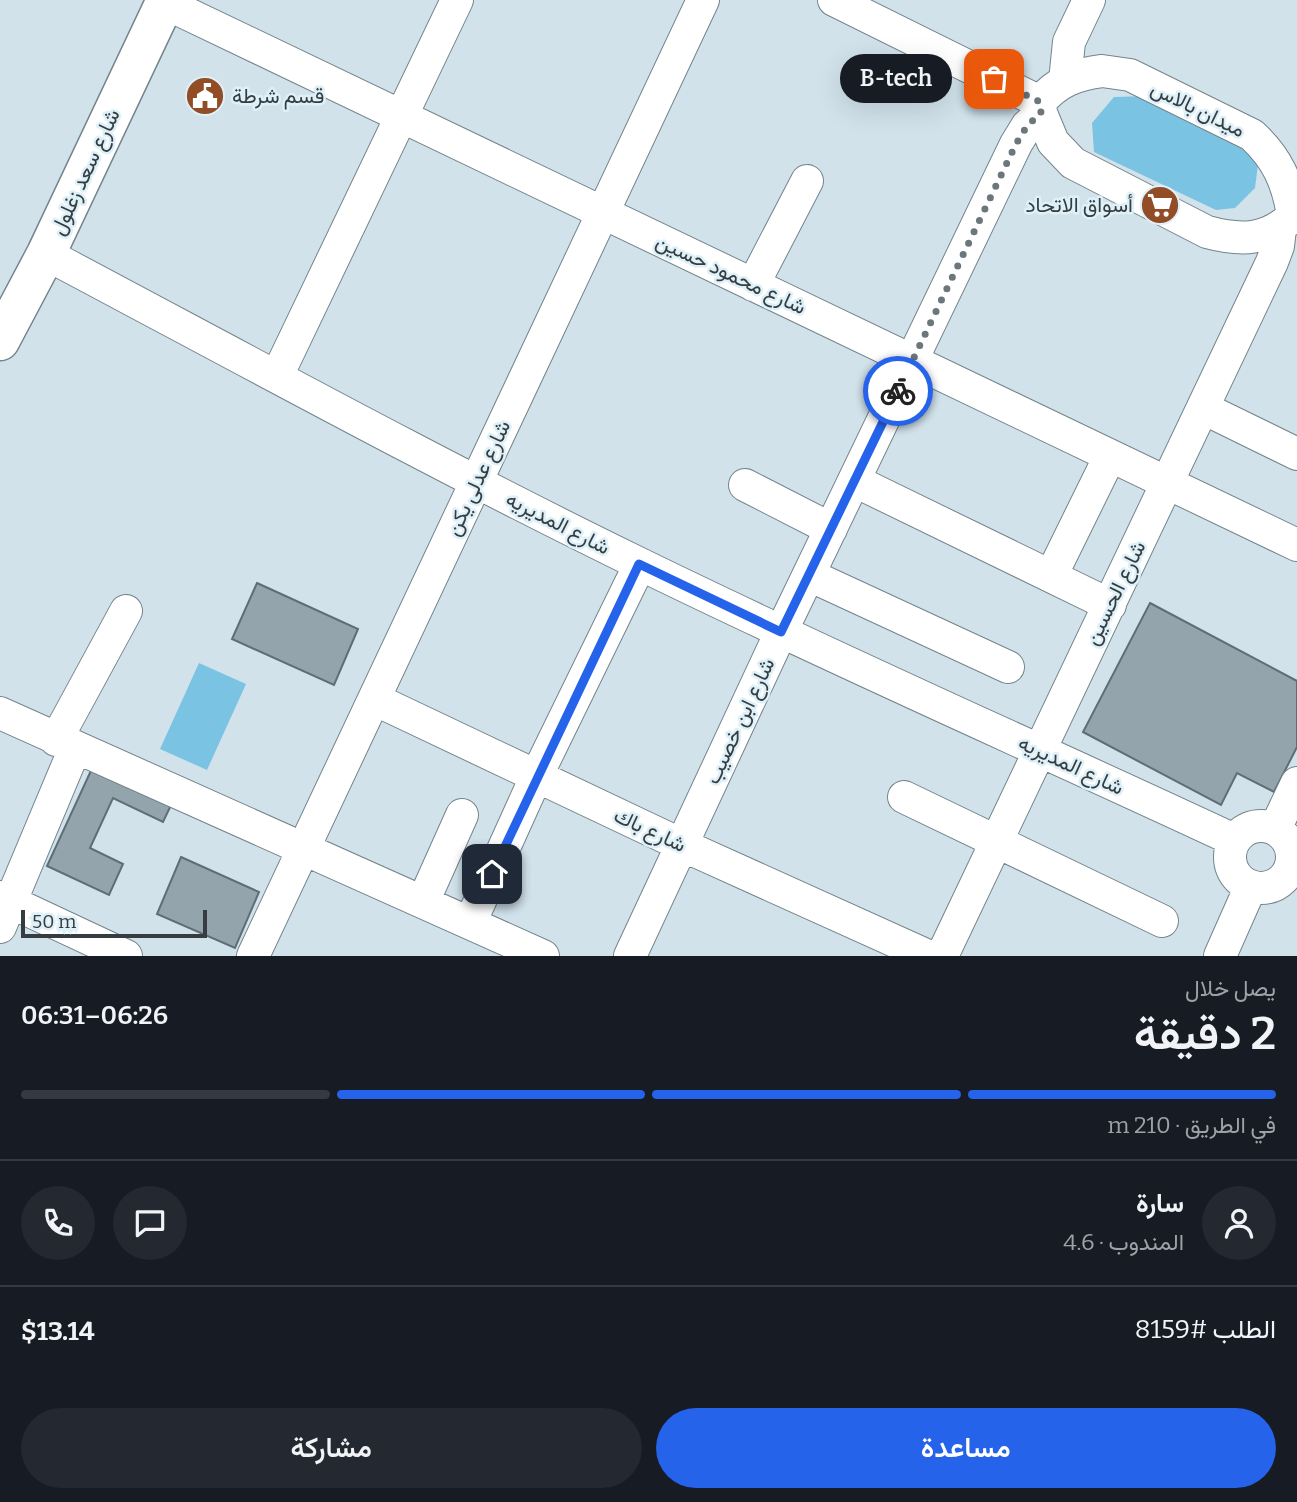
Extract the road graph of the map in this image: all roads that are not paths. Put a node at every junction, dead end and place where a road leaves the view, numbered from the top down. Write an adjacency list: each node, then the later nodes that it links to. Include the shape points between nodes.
1 (457, 0): 8 (street)
2 (703, 0): 11 (street, شارع عدلى يكن)
3 (834, 0): 7 (street)
4 (1089, 0): 6 (street, via 1069,42)
5 (165, 1): 8 (street, شارع محمود حسين); 12 (main road, شارع سعد زغلول)
6 (1065, 81): 7 (street, ميدان بالاس, via 1051,89); 10 (street, ميدان بالاس, via 1102,71 1130,75 1252,135 1279,164)
7 (1040, 108): 10 (street, via 1053,142 1073,163 1208,232 1243,237 1265,234); 15 (street, شارع ابن خصيب, via 1016,144)
8 (401, 117): 11 (street, شارع محمود حسين); 16 (street)
9 (807, 181): 13 (street)
10 (1292, 211): 17 (street, شارع الحسين)
11 (602, 213): 13 (street, شارع محمود حسين); 21 (street, شارع عدلى يكن)
12 (46, 254): 14 (main road, شارع سعد زغلول); 16 (street, شارع المديريه)
13 (753, 285): 15 (street, شارع محمود حسين)
14 (0, 341)
15 (913, 361): 19 (street, شارع محمود حسين); 20 (street, شارع ابن خصيب)
16 (277, 376): 21 (street, شارع المديريه)
17 (1203, 408): 18 (street); 22 (street, شارع الحسين)
18 (1297, 454)
19 (1110, 456): 22 (street, شارع محمود حسين); 28 (street)
20 (855, 481): 24 (street, شارع ابن خصيب); 28 (street)
21 (475, 482): 26 (street, شارع المديريه); 33 (street, شارع عدلى يكن)
22 (1168, 483): 25 (street, شارع محمود حسين); 29 (street, شارع الحسين)
23 (745, 485): 24 (street)
24 (831, 529): 27 (street, شارع ابن خصيب)
25 (1297, 545)
26 (639, 564): 31 (street, شارع المديريه); 37 (street)
27 (809, 575): 31 (street, شارع ابن خصيب); 32 (street)
28 (1051, 576): 29 (street)
29 (1110, 605): 36 (street, شارع الحسين)
30 (126, 611): 35 (street)
31 (781, 632): 36 (street, شارع المديريه); 44 (street, شارع ابن خصيب)
32 (1008, 667)
33 (374, 699): 37 (street, شارع باك); 45 (street, شارع عدلى يكن)
34 (0, 713): 35 (street)
35 (66, 744): 45 (street); 49 (street)
36 (1040, 750): 42 (street, شارع المديريه); 43 (street, شارع الحسين)
37 (537, 777): 44 (street, شارع باك); 51 (street)
38 (1297, 783): 41 (street)
39 (904, 797): 43 (street)
40 (462, 815): 48 (street)
41 (1275, 829): 42 (street, via 1257,825); 46 (street, via 1289,844)
42 (1234, 840): 47 (street, via 1232,867)
43 (996, 842): 50 (street); 57 (street, شارع الحسين)
44 (682, 845): 55 (street, شارع ابن خصيب); 56 (street, شارع باك)
45 (302, 848): 48 (street); 53 (street, شارع عدلى يكن)
46 (1294, 865): 47 (street, via 1276,884)
47 (1251, 887): 58 (street)
48 (423, 902): 51 (street)
49 (4, 908): 52 (street)
50 (1162, 921)
51 (470, 923): 54 (street)
52 (126, 956)
53 (253, 956)
54 (543, 956)
55 (630, 956)
56 (928, 956)
57 (942, 956)
58 (1220, 956)

